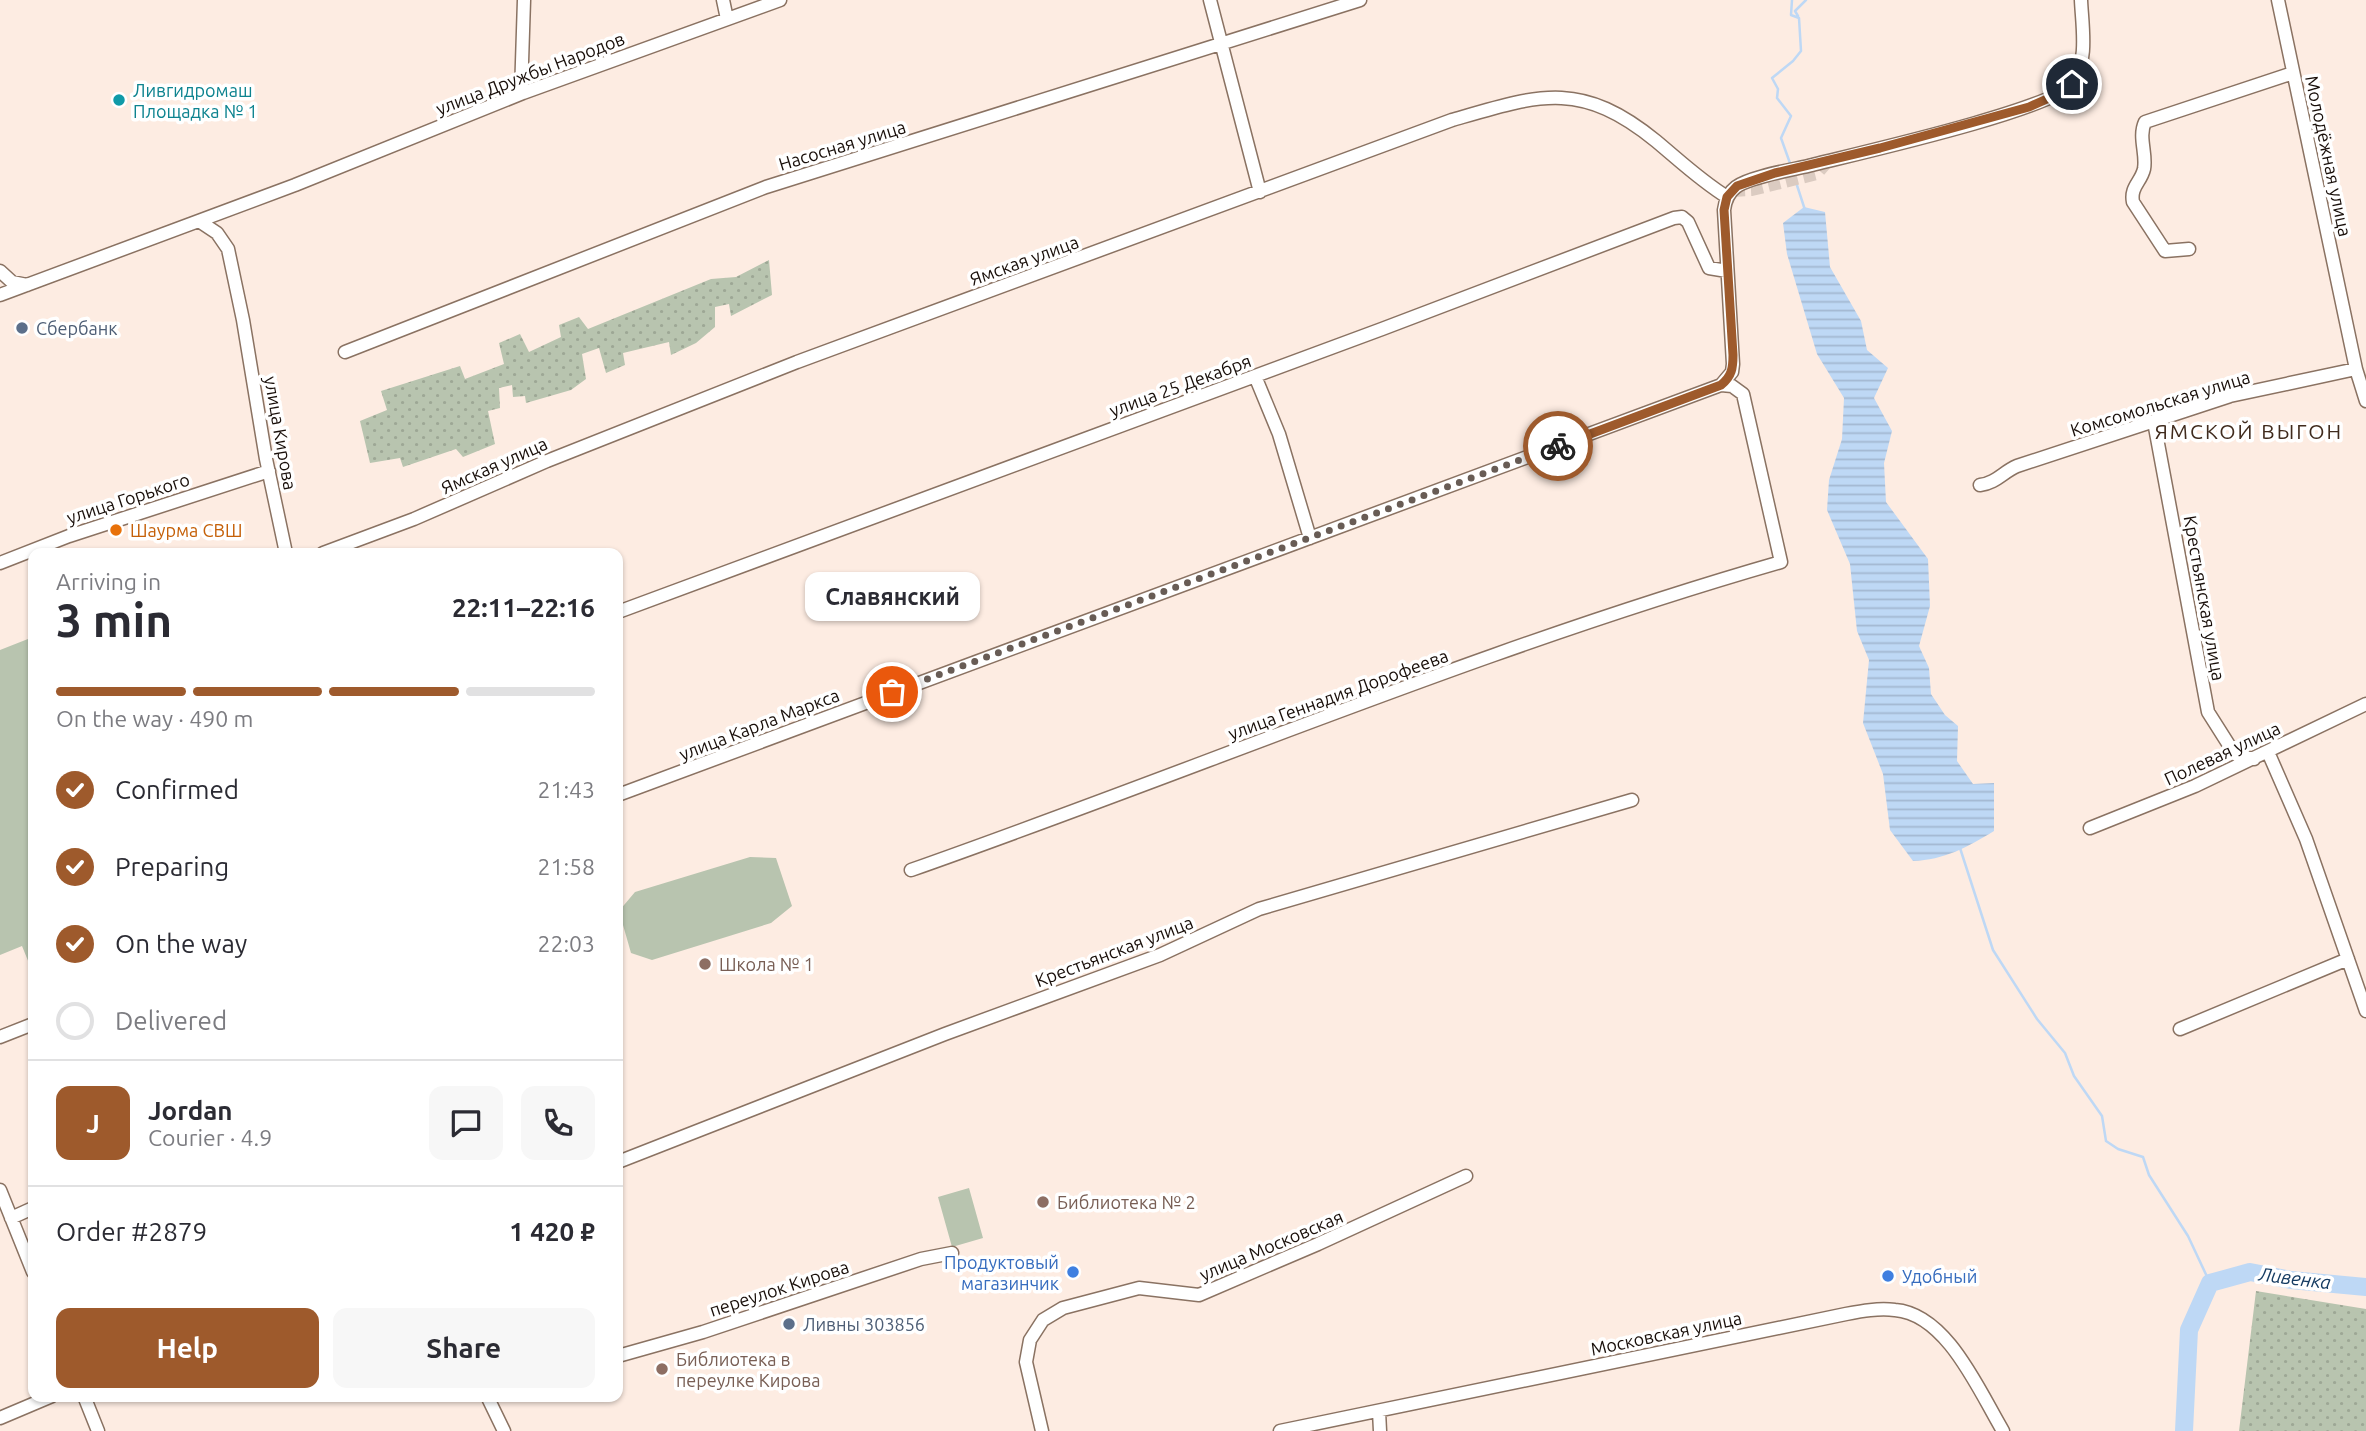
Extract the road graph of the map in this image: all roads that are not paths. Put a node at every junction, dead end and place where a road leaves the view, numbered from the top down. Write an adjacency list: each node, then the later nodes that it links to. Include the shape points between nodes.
1 (524, 0): 11 (street)
2 (723, 0): 8 (street)
3 (780, 0): 8 (street, улица Дружбы Народов)
4 (1210, 0): 9 (street)
5 (1360, 0): 9 (street, Насосная улица)
6 (2081, 0): 13 (street, via 2081,65 2065,91 2029,107 1880,148 1842,158 1837,152 1739,179)
7 (2278, 0): 10 (street, Молодёжная улица)
8 (727, 19): 11 (street, улица Дружбы Народов)
9 (1221, 44): 12 (street); 22 (street, Насосная улица, via 765,187)
10 (2293, 73): 17 (street, via 2145,122 2144,171 2134,187 2133,202 2165,251); 23 (street, Молодёжная улица)
11 (521, 93): 14 (street, улица Дружбы Народов)
12 (1260, 192): 13 (street, Ямская улица, via 1452,120 1553,97 1585,100 1631,122); 33 (street, Ямская улица, via 797,362)
13 (1727, 197): 19 (street)
14 (236, 207): 15 (street, улица Дружбы Народов); 16 (street, улица Кирова, via 225,220)
15 (199, 221): 16 (street, via 217,233); 20 (street, улица Дружбы Народов)
16 (228, 249): 28 (street, улица Кирова)
17 (2189, 249)
18 (0, 271): 20 (street, via 12,282)
19 (1727, 271): 24 (street, улица 25 Декабря, via 1709,268 1688,222 1678,217); 25 (street, via 1733,364)
20 (27, 285): 21 (street, улица Дружбы Народов)
21 (0, 295)
22 (345, 352)
23 (2356, 369): 26 (street, Молодёжная улица); 27 (street, Комсомольская улица, via 2230,396)
24 (1255, 376): 30 (street, via 1279,434); 36 (street, улица 25 Декабря)
25 (1721, 385): 30 (street, улица Карла Маркса); 43 (street, улица Геннадия Дорофеева, via 1742,394 1781,562 1429,679)
26 (2366, 401)
27 (2154, 422): 29 (street, Комсомольская улица, via 2017,466); 39 (street, Крестьянская улица, via 2208,712 2234,753)
28 (269, 471): 31 (street, улица Горького); 32 (street, улица Кирова)
29 (1980, 485)
30 (1310, 538): 40 (street, улица Карла Маркса)
31 (40, 548)
32 (285, 548)
33 (336, 548)
34 (28, 553): 35 (street, улица Горького)
35 (0, 563)
36 (623, 610)
37 (2366, 704): 38 (street, Полевая улица)
38 (2268, 752): 39 (street, Полевая улица); 44 (street, via 2306,839)
39 (2254, 760): 42 (street, Полевая улица)
40 (623, 793)
41 (1632, 800): 49 (street, Крестьянская улица, via 1259,909 1160,955)
42 (2090, 828)
43 (911, 870)
44 (2348, 959): 45 (street); 47 (street)
45 (2366, 1011)
46 (28, 1026): 48 (street)
47 (2180, 1029)
48 (0, 1037)
49 (623, 1160)
50 (1466, 1176): 64 (street, улица Московская, via 1199,1295 1139,1288 1063,1308 1043,1320 1026,1352)
51 (0, 1190): 53 (street)
52 (28, 1210): 53 (street)
53 (11, 1218): 55 (street)
54 (952, 1253): 56 (street, переулок Кирова)
55 (28, 1260)
56 (623, 1355)
57 (38, 1402): 61 (street)
58 (86, 1402): 62 (street)
59 (490, 1402): 63 (street)
60 (1379, 1410): 65 (street, Московская улица); 66 (street); 67 (street, Московская улица, via 1846,1314 1896,1310 1923,1318 1945,1338)
61 (0, 1418)
62 (98, 1431)
63 (504, 1431)
64 (1042, 1431)
65 (1280, 1431)
66 (1381, 1431)
67 (2003, 1431)

